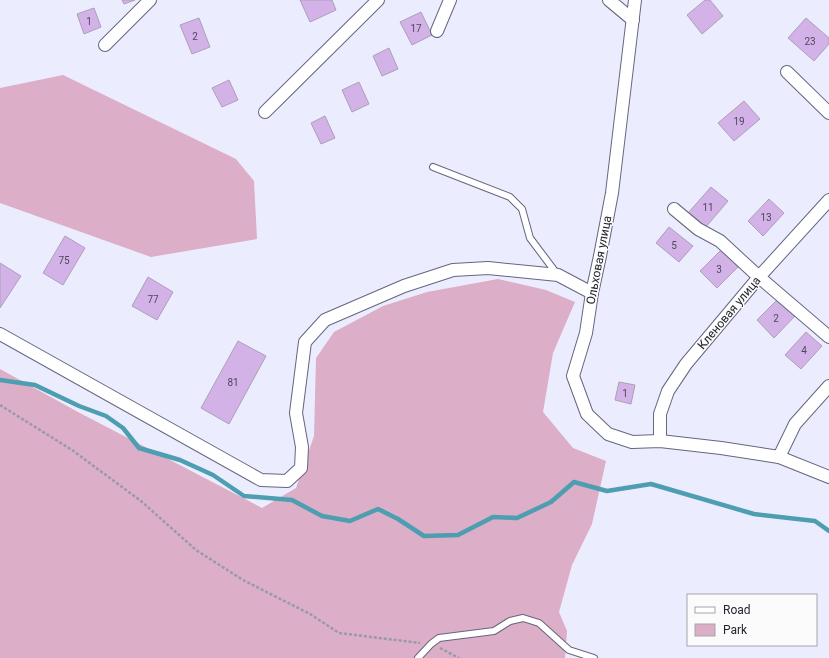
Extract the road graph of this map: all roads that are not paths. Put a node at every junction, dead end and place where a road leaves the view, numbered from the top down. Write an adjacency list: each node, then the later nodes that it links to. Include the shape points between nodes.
1 (150, 0): 9 (street)
2 (378, 0): 11 (street)
3 (450, 0): 8 (street)
4 (609, 0): 7 (street)
5 (628, 0): 7 (lane)
6 (635, 0): 7 (street, Ольховая улица)
7 (633, 20): 18 (street, Ольховая улица, via 612,193)
8 (437, 31)
9 (105, 45)
10 (787, 72): 12 (street)
11 (265, 112)
12 (829, 113)
13 (433, 168): 16 (lane, via 510,197 522,209 530,238)
14 (829, 200): 17 (street, Кленовая улица)
15 (674, 209): 17 (street, via 698,229 720,241)
16 (558, 275): 18 (street); 19 (street, via 488,268 453,270 404,286 325,320 305,342 296,414 302,447 301,468 287,481 261,480)
17 (759, 277): 20 (street); 22 (street, Кленовая улица, via 686,364 668,391 660,414)
18 (592, 293): 22 (street, Ольховая улица, via 586,333 573,376 587,414 608,434 632,442)
19 (0, 334)
20 (829, 337)
21 (829, 386): 23 (street, via 795,424)
22 (660, 441): 23 (street, Ольховая улица)
23 (779, 458): 24 (street, Ольховая улица)
24 (829, 477)
25 (418, 658): 26 (lane, via 439,638 494,631 510,621 523,618 540,623 569,650)
26 (594, 658)

